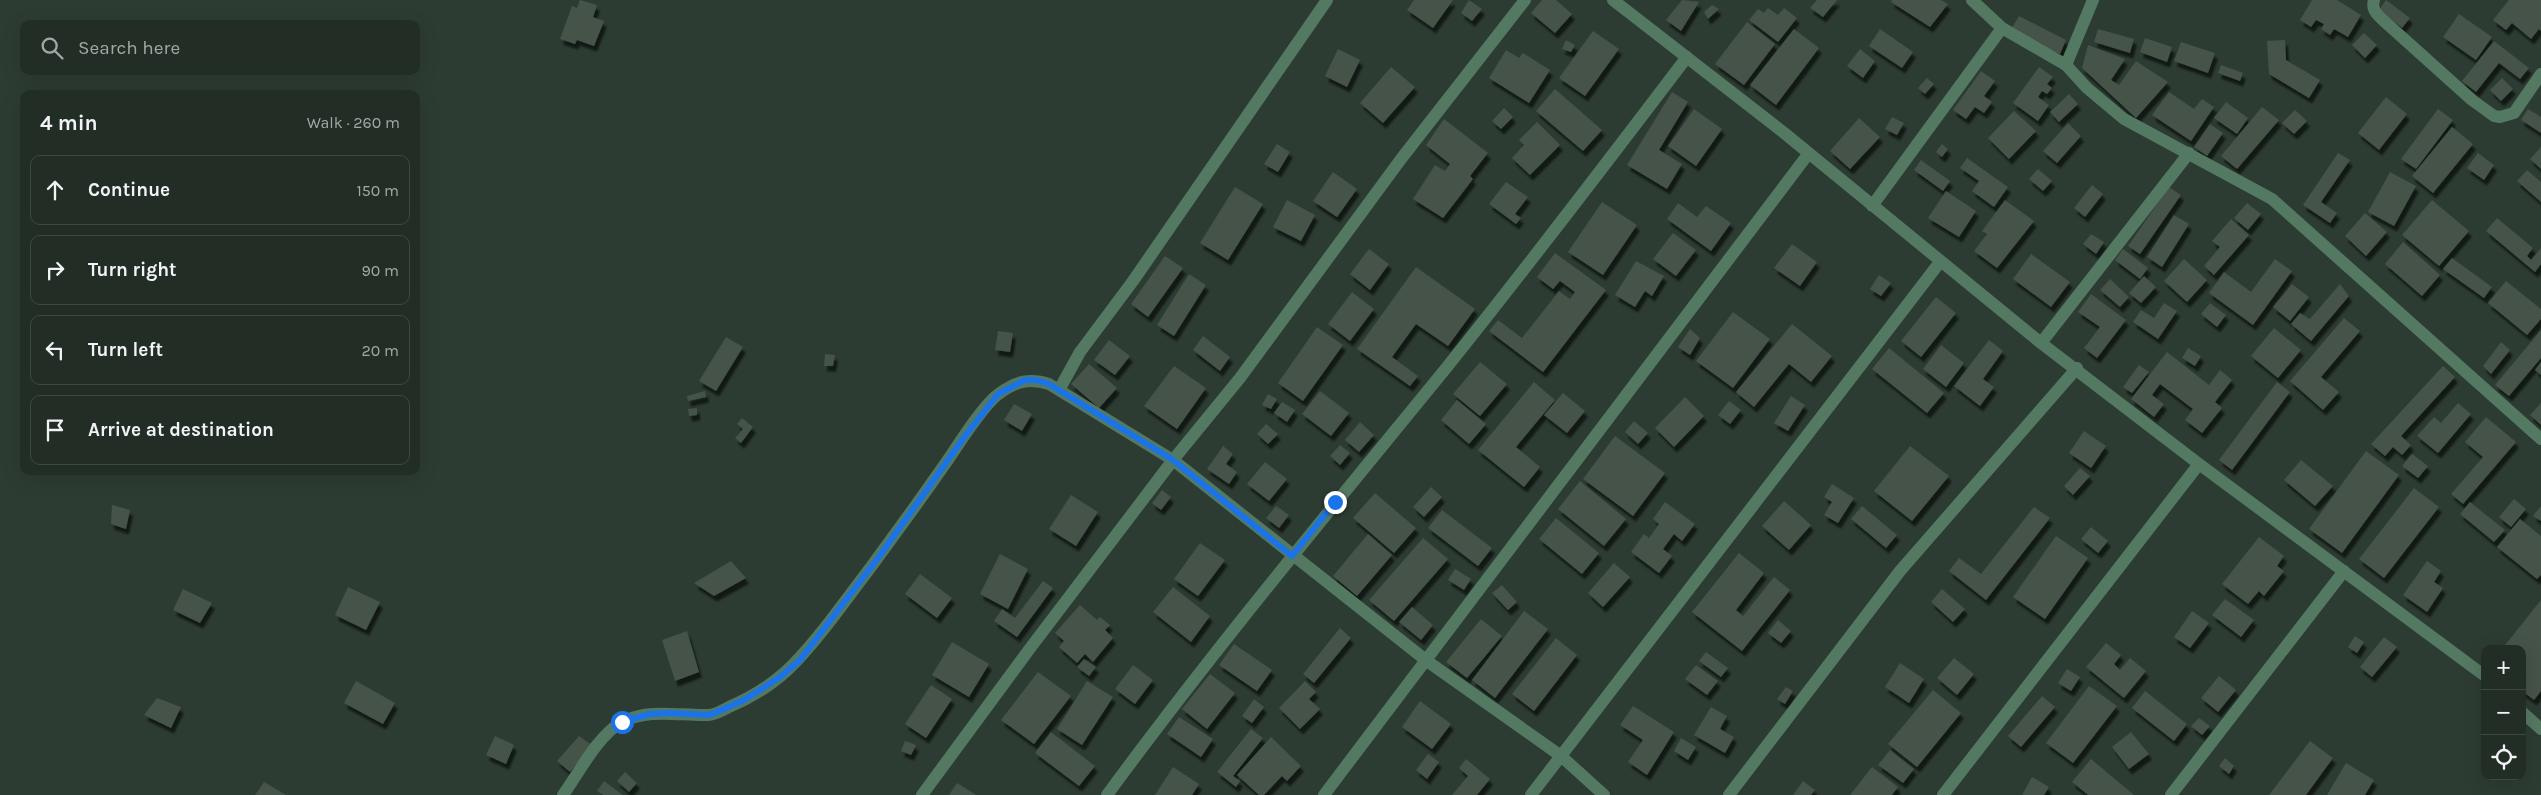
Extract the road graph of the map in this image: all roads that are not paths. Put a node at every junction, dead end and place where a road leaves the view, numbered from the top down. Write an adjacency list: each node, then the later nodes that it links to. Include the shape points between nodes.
1 (1327, 0): 17 (street, via 1080,352)
2 (1524, 0): 19 (street, via 1401,159 1240,378)
3 (1613, 0): 8 (street)
4 (1972, 0): 7 (street)
5 (2093, 0): 9 (street)
6 (2374, 0): 10 (street, via 2374,11 2384,21 2494,116 2514,113)
7 (2002, 28): 9 (street); 13 (street)
8 (1687, 57): 11 (street); 21 (street, via 1461,350)
9 (2066, 65): 12 (street, via 2124,120)
10 (2541, 74)
11 (1809, 153): 13 (street); 23 (street)
12 (2189, 153): 15 (street); 18 (street, via 2272,199 2291,214)
13 (1872, 206): 14 (street)
14 (1940, 262): 15 (street); 27 (street)
15 (2041, 343): 16 (street)
16 (2077, 368): 20 (street); 34 (street, via 1900,571)
17 (1059, 390): 19 (street); 28 (street, via 1036,380 1013,385 998,394 876,562 800,660 780,677 744,700 710,715 650,714 622,722 605,736)
18 (2541, 439)
19 (1173, 460): 21 (street); 29 (street)
20 (2199, 464): 22 (street); 35 (street)
21 (1292, 556): 23 (street); 30 (street)
22 (2344, 571): 24 (street); 36 (street)
23 (1426, 661): 27 (street); 31 (street)
24 (2481, 673)
25 (2526, 716): 26 (street)
26 (2541, 729)
27 (1561, 756): 32 (street); 33 (street)
28 (563, 795)
29 (922, 795)
30 (1107, 795)
31 (1324, 795)
32 (1531, 795)
33 (1604, 795)
34 (1729, 795)
35 (1942, 795)
36 (2170, 795)

